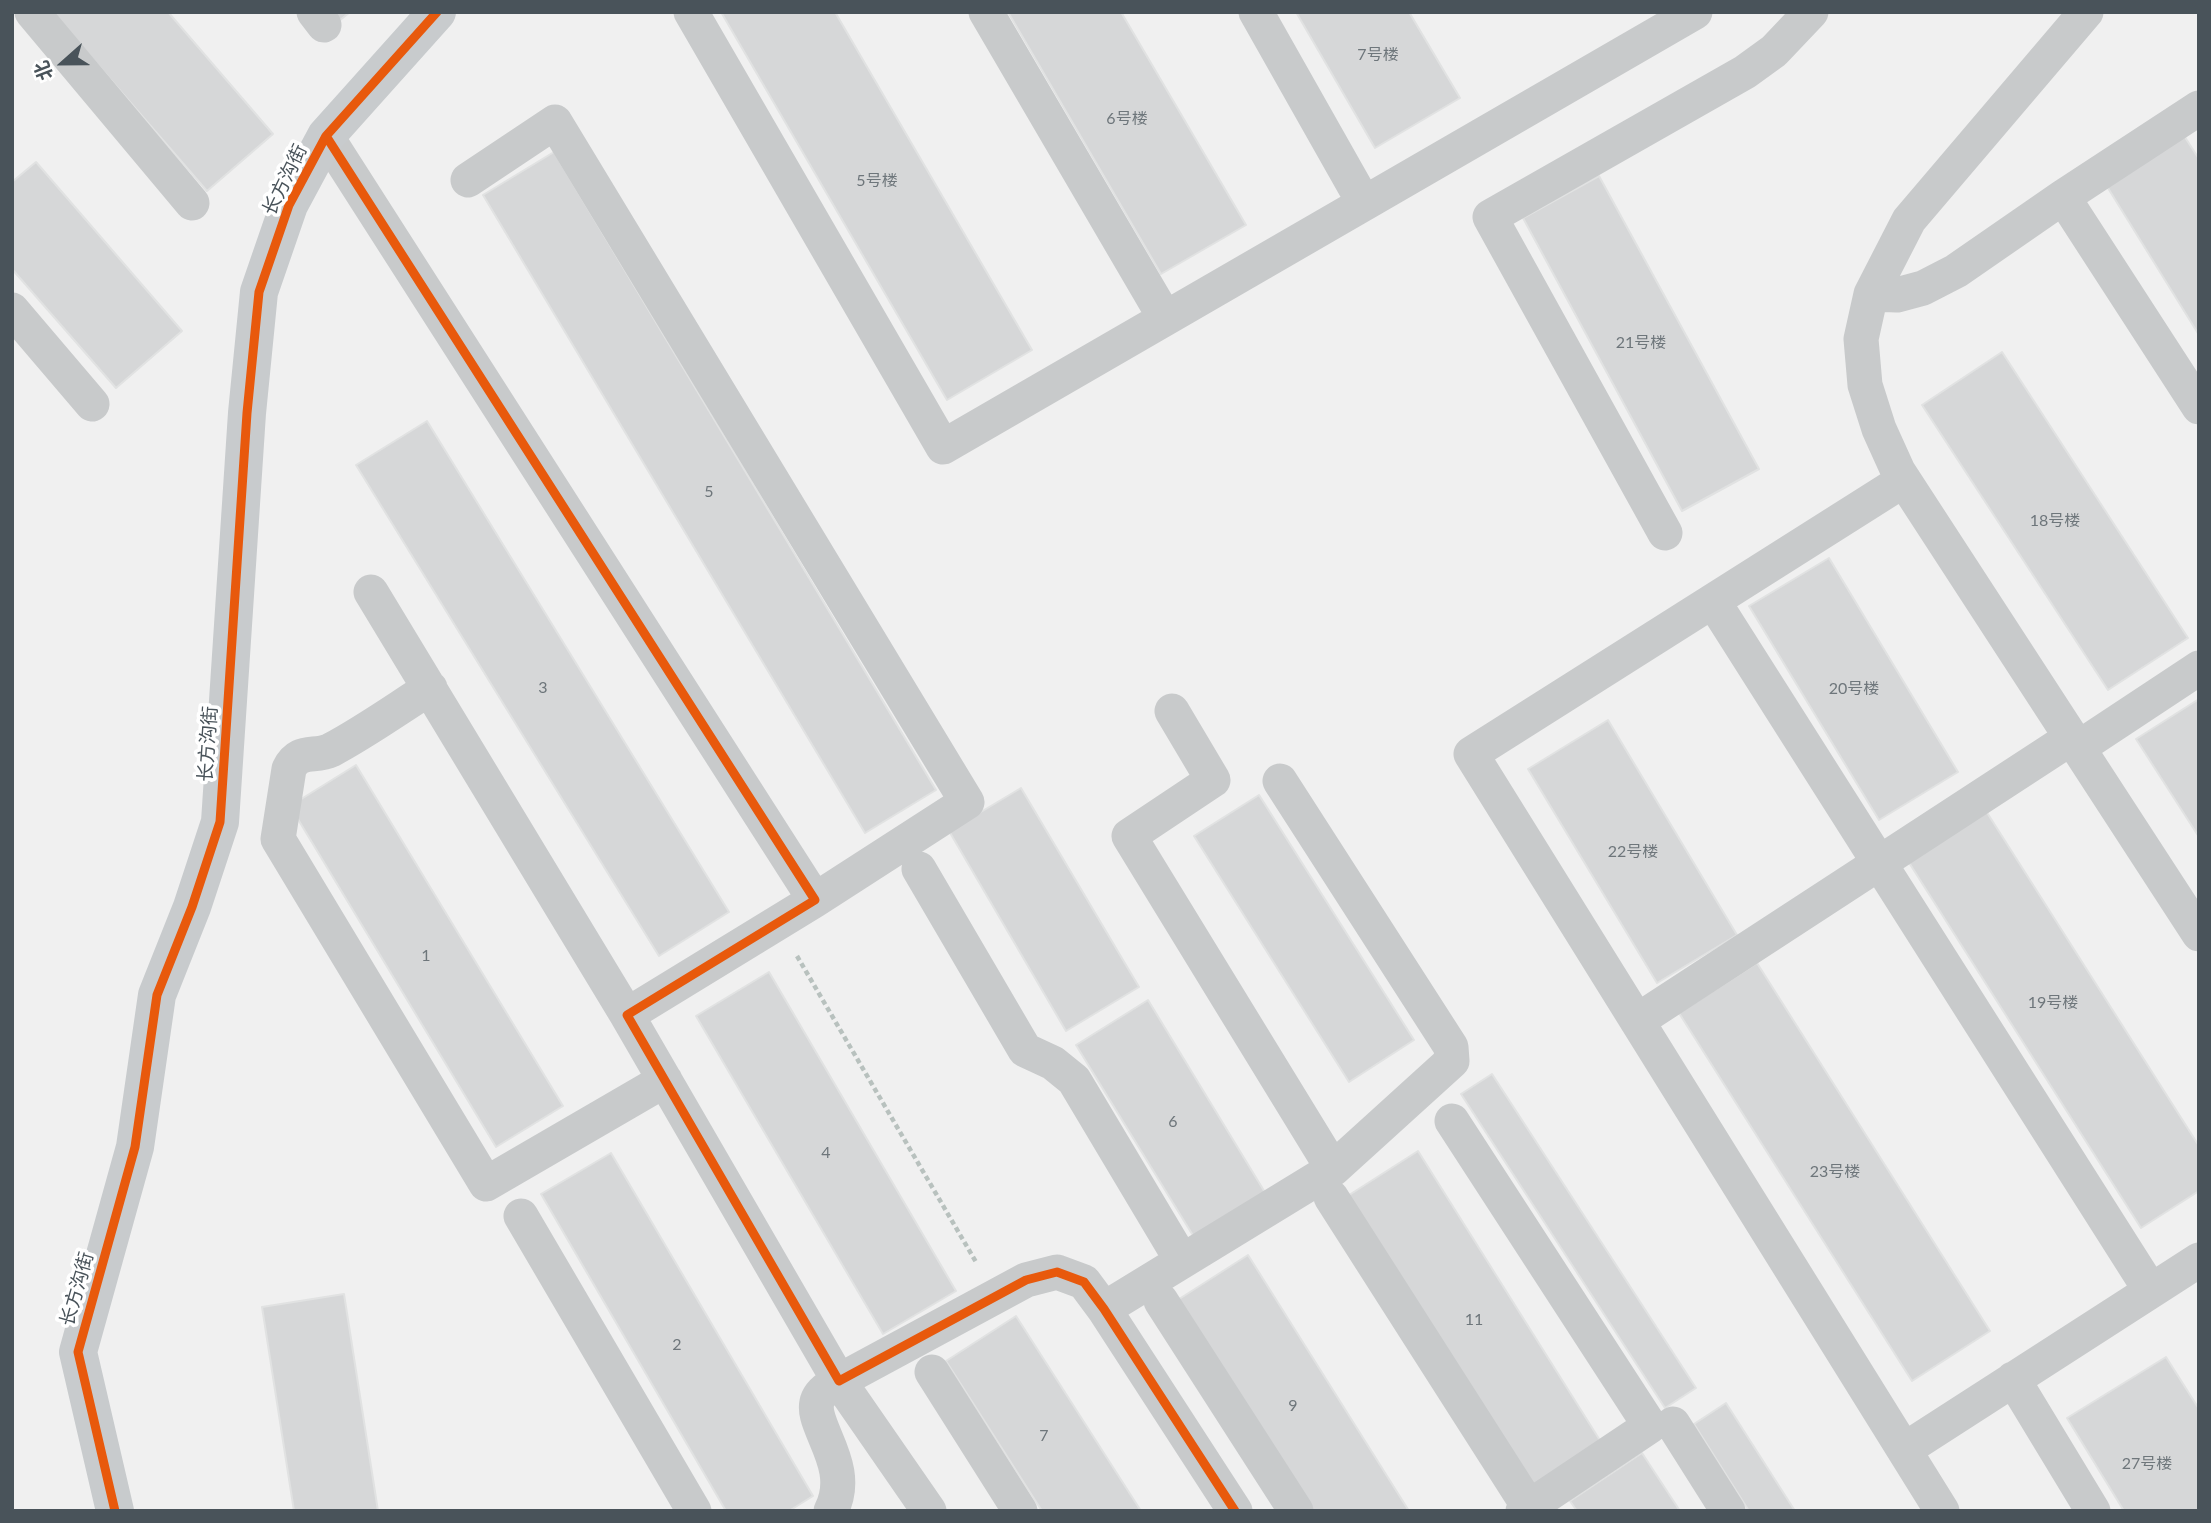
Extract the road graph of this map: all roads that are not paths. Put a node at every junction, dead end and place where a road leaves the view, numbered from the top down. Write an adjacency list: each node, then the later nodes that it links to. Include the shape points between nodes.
1 (32, 12): 13 (street)
2 (437, 12): 10 (street, 长方沟街)
3 (691, 12): 17 (street, via 943,447)
4 (986, 12): 17 (street)
5 (1256, 12): 14 (street)
6 (1695, 12): 14 (street)
7 (1811, 12): 21 (street, via 1774,51 1745,72 1490,218)
8 (2086, 12): 15 (street, via 1909,220)
9 (2199, 108): 12 (street)
10 (326, 136): 31 (street); 50 (street, 长方沟街, via 289,205 259,292 220,822 158,995 135,1147 78,1352)
11 (468, 180): 31 (street, via 555,122 967,802)
12 (2063, 197): 15 (street, via 1956,271 1923,288 1897,295); 19 (street)
13 (192, 203)
14 (1364, 203): 17 (street)
15 (1871, 294): 20 (street, via 1861,339 1865,385 1879,429)
16 (12, 310): 18 (street)
17 (1165, 318)
18 (92, 404)
19 (2199, 407)
20 (1904, 480): 23 (street); 27 (street)
21 (1665, 533)
22 (371, 592): 25 (street)
23 (1713, 601): 29 (street); 34 (street, via 1471,754)
24 (2199, 668): 27 (street)
25 (430, 688): 33 (street); 35 (street, via 329,750 293,761 278,839 486,1184)
26 (1172, 711): 37 (street, via 1213,780 1129,836)
27 (2075, 743): 29 (street); 32 (street)
28 (1280, 781): 37 (street, via 1451,1047 1452,1061)
29 (1878, 864): 34 (street); 41 (street)
30 (919, 869): 40 (street, via 1025,1049 1074,1080)
31 (815, 900): 33 (street)
32 (2199, 934)
33 (627, 1015): 35 (street)
34 (1637, 1021): 48 (street)
35 (665, 1080): 46 (street)
36 (1452, 1121): 49 (street, via 1650,1426)
37 (1332, 1183): 40 (street); 49 (street)
38 (521, 1216): 51 (street)
39 (2199, 1260): 41 (street)
40 (1182, 1261): 43 (street)
41 (2151, 1291): 45 (street)
42 (1161, 1301): 56 (street)
43 (1104, 1309): 46 (street, via 1084,1282 1057,1272 1026,1280); 55 (street)
44 (932, 1372): 54 (street)
45 (2013, 1380): 48 (street); 59 (street)
46 (839, 1381): 52 (street, via 822,1391 816,1402 838,1471 839,1493); 53 (street)
47 (1673, 1424): 57 (street)
48 (1904, 1450): 58 (street)
49 (1526, 1509)
50 (116, 1511)
51 (694, 1511)
52 (831, 1511)
53 (929, 1511)
54 (1020, 1511)
55 (1235, 1511)
56 (1296, 1511)
57 (1728, 1511)
58 (1942, 1511)
59 (2093, 1511)

